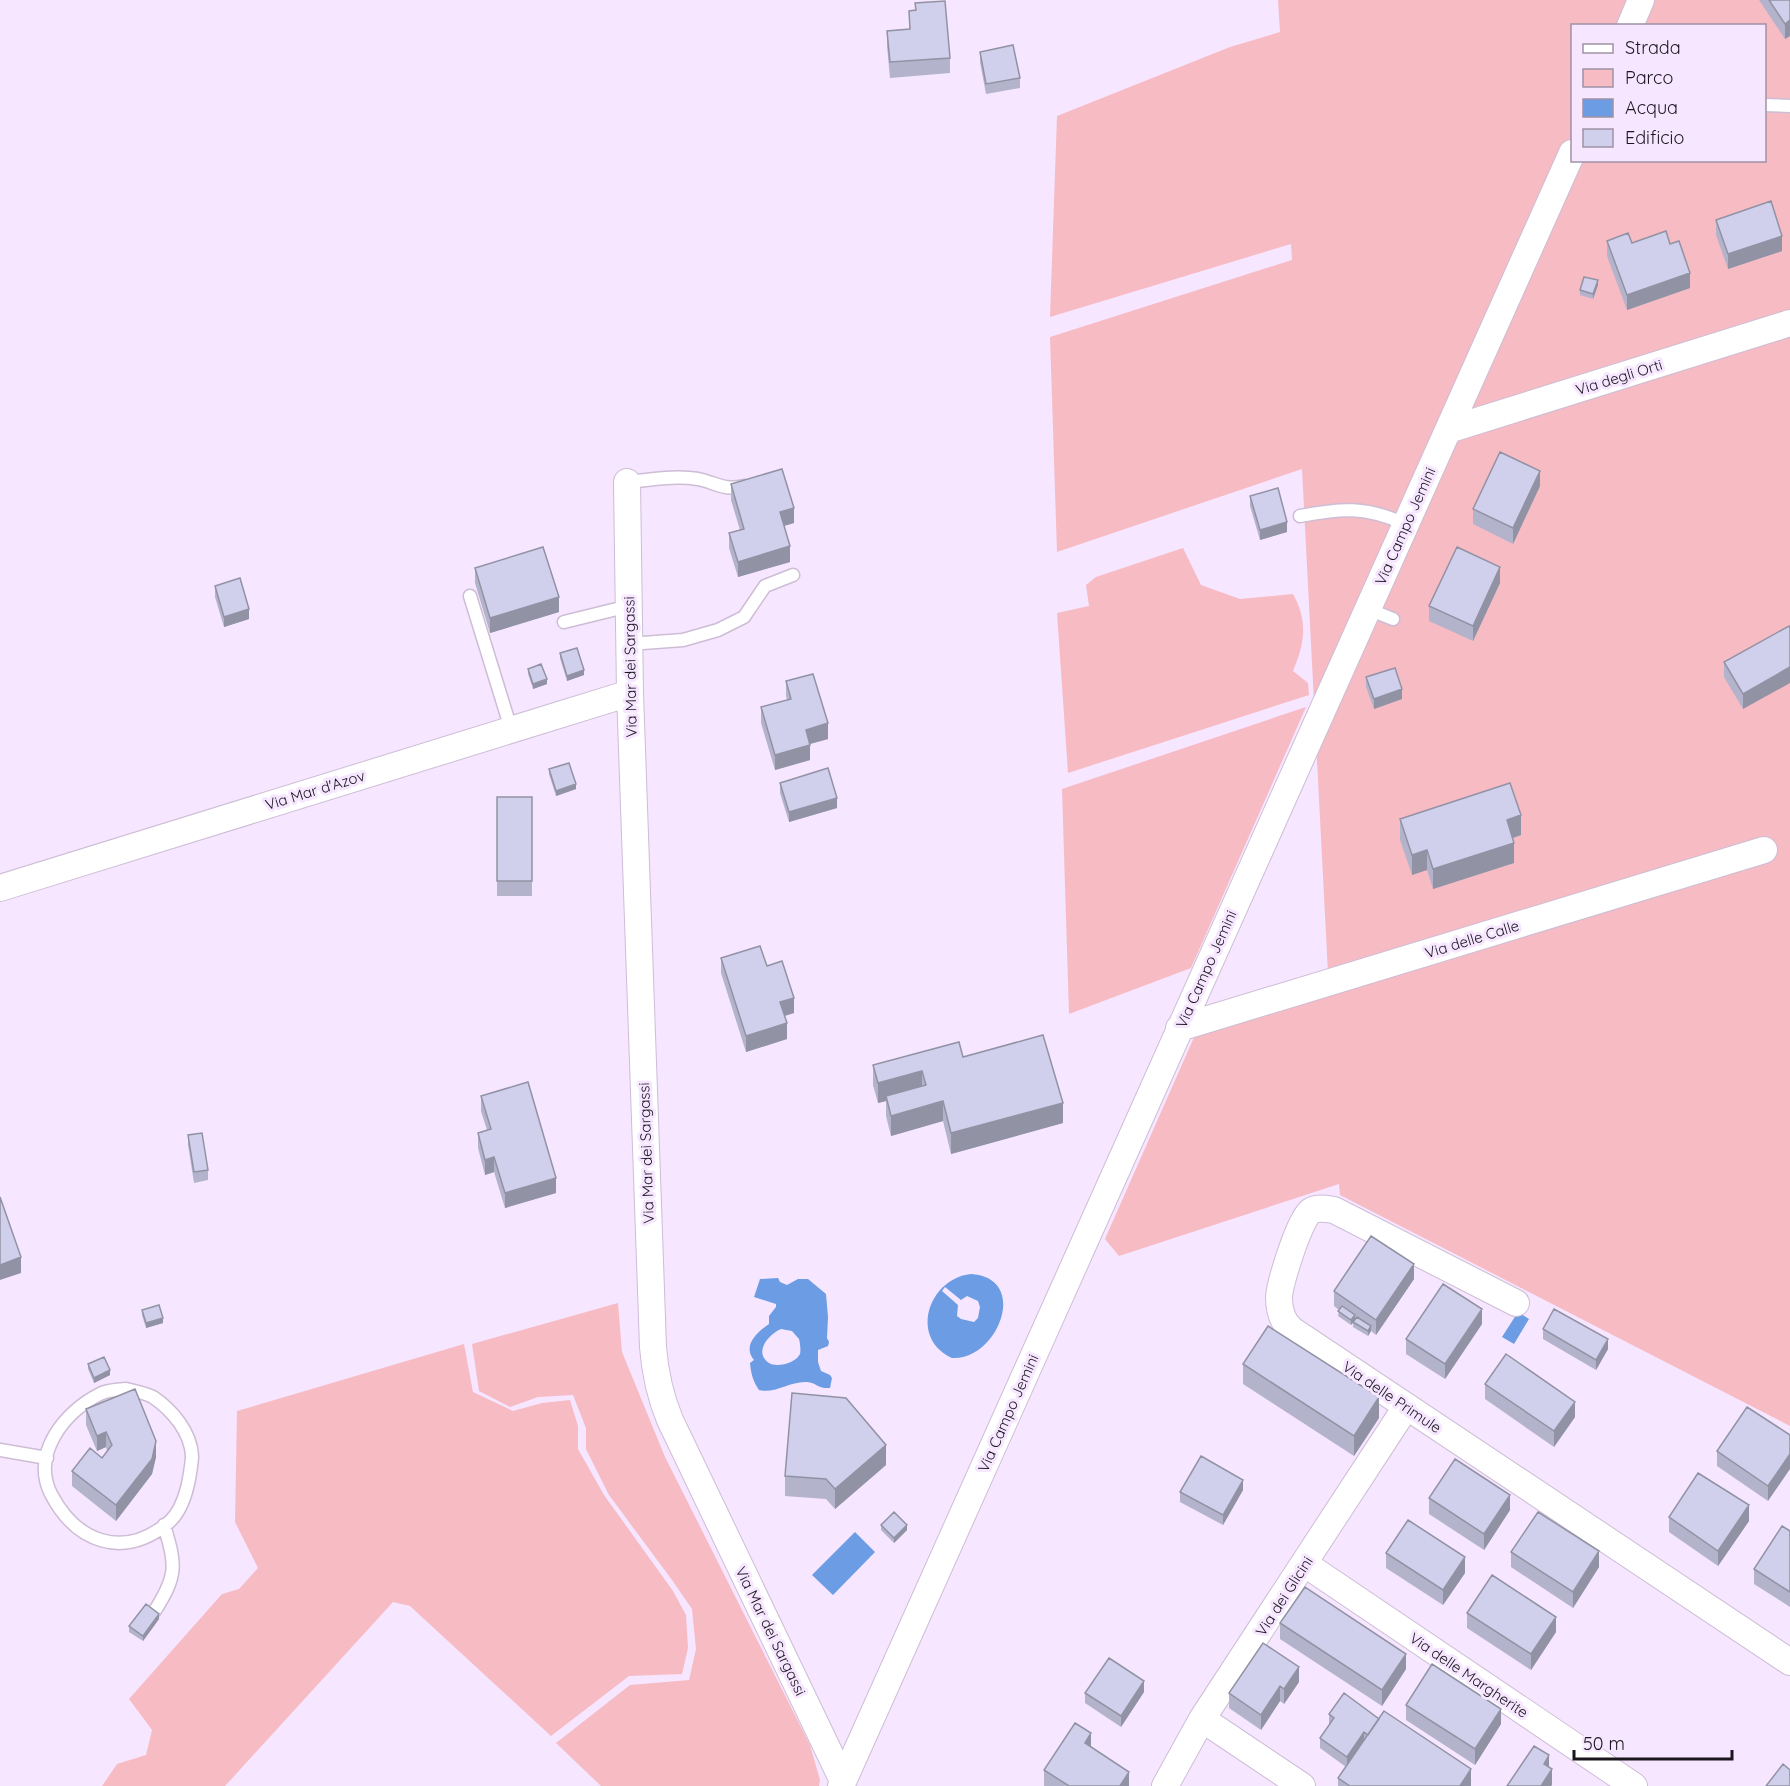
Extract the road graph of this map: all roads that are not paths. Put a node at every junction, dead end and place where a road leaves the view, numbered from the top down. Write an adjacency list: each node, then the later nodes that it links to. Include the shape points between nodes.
1 (1641, 0): 2 (street)
2 (1631, 24)
3 (1766, 105): 4 (lane)
4 (1790, 106)
5 (1571, 155): 7 (street, Via Campo Jemini)
6 (1790, 323): 7 (street, Via degli Orti)
7 (1448, 430): 11 (street, Via Campo Jemini)
8 (627, 482): 9 (lane, via 698,479 726,488); 14 (street, Via Mar dei Sargassi)
9 (756, 483)
10 (1300, 516): 11 (lane, via 1358,509)
11 (1406, 524): 15 (street, Via Campo Jemini)
12 (793, 575): 18 (lane, via 765,586 744,617 718,630 683,640)
13 (470, 596): 20 (lane)
14 (629, 606): 17 (lane); 18 (street, Via Mar dei Sargassi)
15 (1368, 609): 16 (lane); 23 (street, Via Campo Jemini)
16 (1393, 619)
17 (564, 622)
18 (630, 644): 19 (street, Via Mar dei Sargassi)
19 (630, 693): 20 (street, Via Mar d'Azov); 33 (street, Via Mar dei Sargassi, via 653,1347 658,1385 670,1420)
20 (511, 729): 22 (street, Via Mar d'Azov)
21 (1764, 850): 23 (street, Via delle Calle)
22 (0, 888)
23 (1179, 1028): 33 (street, Via Campo Jemini)
24 (1516, 1303): 25 (street, Via delle Primule, via 1334,1210 1309,1212 1281,1285 1282,1318 1292,1330)
25 (1406, 1407): 29 (street, Via dei Glicini); 31 (street, Via delle Primule)
26 (0, 1450): 27 (lane)
27 (47, 1458): 28 (lane, via 48,1487 75,1528 99,1541 123,1543 147,1536); 28 (lane, via 51,1441 63,1422 102,1393 126,1389 151,1396 171,1412 186,1432 192,1456 185,1499)
28 (164, 1525): 30 (lane, via 173,1558 171,1579)
29 (1305, 1564): 32 (street, Via dei Glicini); 36 (street, Via delle Margherite)
30 (154, 1612)
31 (1790, 1662)
32 (1202, 1719): 34 (street, Via dei Glicini); 35 (street)
33 (842, 1784)
34 (1165, 1786)
35 (1302, 1786)
36 (1634, 1786)

